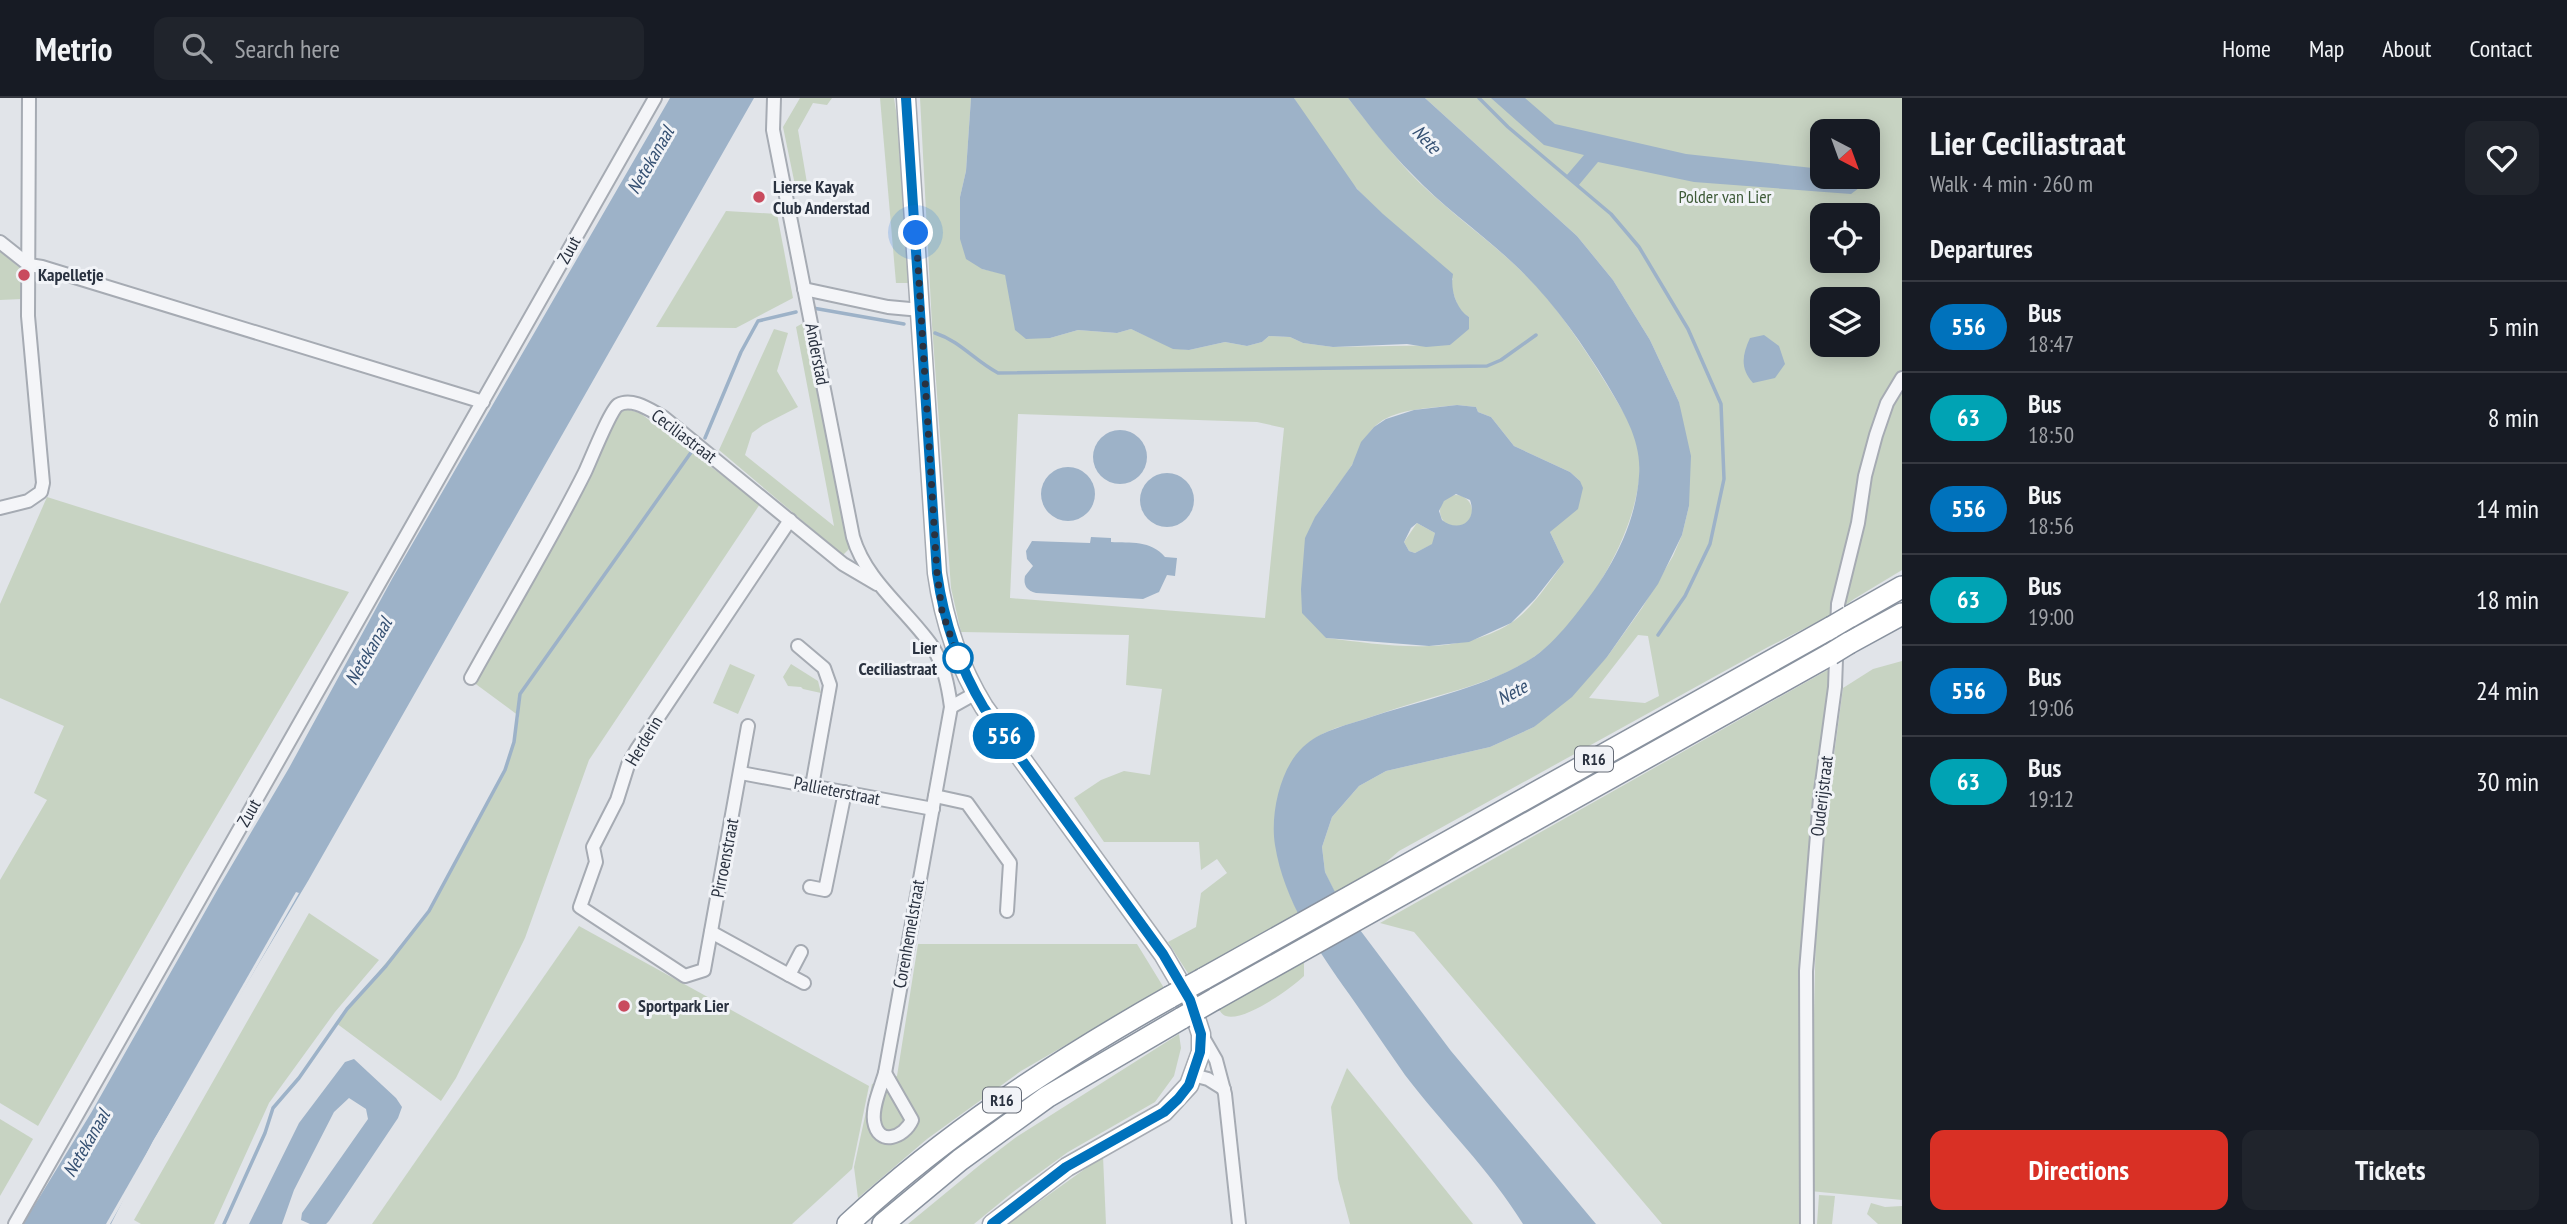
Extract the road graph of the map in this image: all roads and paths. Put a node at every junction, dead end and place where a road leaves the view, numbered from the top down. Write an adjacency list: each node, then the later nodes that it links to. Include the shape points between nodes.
1 (29, 98): 6 (street)
2 (655, 98): 10 (street, Zuut)
3 (775, 98): 7 (street, Anderstad, via 773,130)
4 (906, 98): 8 (main road)
5 (0, 242): 6 (street)
6 (29, 265): 10 (street); 11 (street, via 28,316 43,483 41,492 28,501)
7 (804, 289): 8 (street); 13 (street, Anderstad, via 853,537 862,560)
8 (921, 310): 19 (main road, via 942,611)
9 (1902, 378): 43 (street, Ouderijstraat, via 1876,435 1838,604 1835,687 1820,798 1806,971)
10 (483, 402): 38 (street, Zuut)
11 (0, 508)
12 (790, 520): 13 (street, Ceciliastraat, via 844,564); 18 (street, Ceciliastraat, via 663,417 632,403 620,404 610,414 570,502); 32 (street, Herderin, via 637,749 593,847 596,862 580,907)
13 (881, 586): 16 (street, Ceciliastraat)
14 (1902, 587): 39 (highway, R16, bridge, via 1069,1055 986,1111)
15 (1902, 614): 40 (highway, R16, bridge, via 1047,1097)
16 (916, 628): 20 (street, Corenhemelstraat, via 943,668)
17 (798, 646): 23 (street, via 824,668 830,685)
18 (471, 678)
19 (976, 693): 20 (street); 34 (main road, via 1163,954 1190,1000)
20 (951, 707): 25 (street, Corenhemelstraat)
21 (748, 726): 22 (street, Pirroenstraat)
22 (741, 773): 23 (street, Pallieterstraat); 29 (street, Pirroenstraat)
23 (812, 786): 24 (street, Pallieterstraat)
24 (845, 792): 26 (street, Pallieterstraat); 27 (street, via 825,890)
25 (935, 796): 26 (street, Corenhemelstraat); 28 (street, via 967,803 1010,863)
26 (933, 809): 35 (street, Corenhemelstraat)
27 (810, 887)
28 (1007, 911)
29 (711, 932): 31 (street); 32 (street, Pirroenstraat, via 704,970)
30 (802, 952): 31 (street)
31 (789, 975): 33 (street)
32 (685, 976)
33 (804, 983)
34 (1201, 1034): 36 (main road); 37 (street, via 1216,1060)
35 (885, 1073): 35 (street, Corenhemelstraat, via 874,1122 888,1138 897,1137 912,1120)
36 (1193, 1075): 37 (street); 41 (main road, via 1164,1112 1066,1167)
37 (1224, 1089): 42 (street)
38 (15, 1224)
39 (848, 1224)
40 (883, 1224)
41 (992, 1224)
42 (1240, 1224)
43 (1807, 1224)

